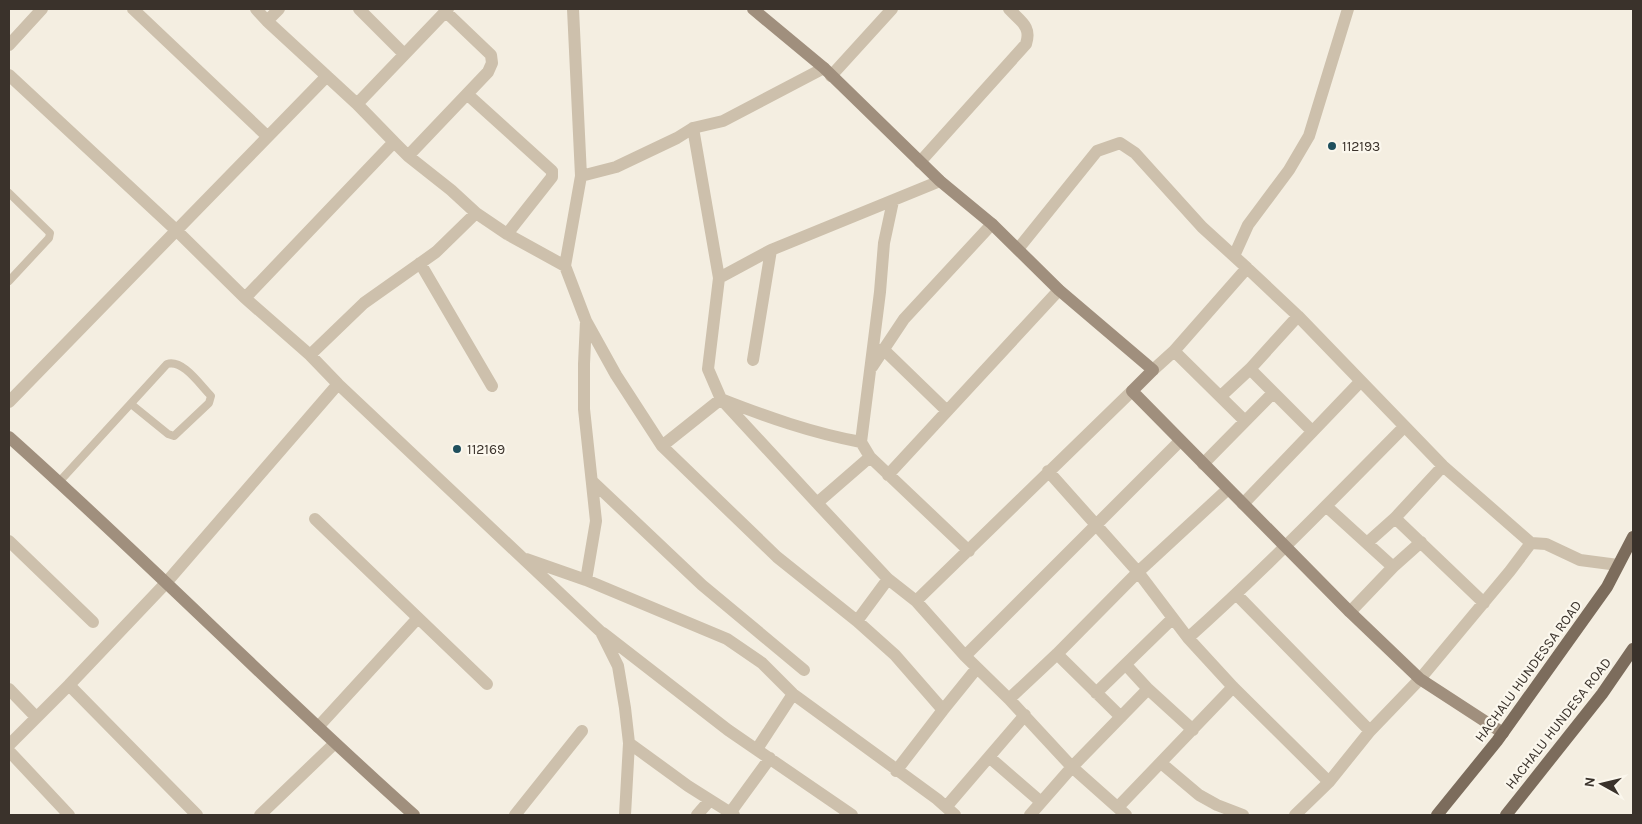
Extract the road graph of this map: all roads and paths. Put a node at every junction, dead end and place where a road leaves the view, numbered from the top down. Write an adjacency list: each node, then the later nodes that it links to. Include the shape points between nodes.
1 (42, 9): 13 (street)
2 (134, 9): 21 (street)
3 (256, 9): 12 (street)
4 (279, 9): 12 (street)
5 (359, 9): 14 (street)
6 (573, 9): 25 (street)
7 (752, 9): 15 (street)
8 (892, 9): 15 (street)
9 (1009, 9): 24 (street, via 1027,28 1030,35 1026,44)
10 (1348, 9): 35 (street, via 1309,136 1289,170 1248,225)
11 (447, 10): 14 (street); 18 (street, via 491,55 488,72)
12 (267, 21): 17 (street)
13 (9, 45)
14 (404, 54): 19 (street)
15 (828, 72): 20 (street, via 723,121); 24 (street)
16 (9, 75): 31 (street)
17 (327, 76): 19 (street); 21 (street)
18 (467, 94): 23 (street); 32 (street, via 552,171 552,177)
19 (357, 104): 22 (street)
20 (693, 128): 25 (street, via 616,167); 39 (street)
21 (268, 136): 31 (street)
22 (394, 142): 23 (street); 42 (street)
23 (408, 156): 29 (street)
24 (920, 162): 26 (street)
25 (581, 176): 37 (street)
26 (940, 181): 28 (street); 30 (street)
27 (9, 193): 40 (lane, via 50,233)
28 (893, 201): 34 (street); 51 (street, via 884,242)
29 (476, 213): 32 (street); 36 (street)
30 (992, 224): 33 (street); 45 (street, via 904,319)
31 (177, 231): 42 (street); 59 (street)
32 (507, 234): 37 (street)
33 (1018, 248): 35 (street, via 1097,151 1120,143 1135,153 1202,227); 41 (street)
34 (771, 250): 39 (street); 48 (street)
35 (1234, 256): 38 (street)
36 (420, 264): 47 (street, via 364,303); 54 (street)
37 (565, 266): 44 (street)
38 (1247, 268): 43 (street); 46 (street)
39 (719, 278): 58 (street, via 708,369)
40 (9, 281)
41 (1059, 290): 50 (street); 61 (street)
42 (245, 298): 47 (street)
43 (1298, 316): 49 (street); 52 (street)
44 (586, 321): 68 (street); 74 (street, via 584,409)
45 (883, 349): 51 (street); 61 (street)
46 (1174, 351): 50 (street); 57 (street)
47 (310, 355): 53 (street)
48 (753, 360)
49 (1250, 369): 56 (street); 57 (street)
50 (1153, 370): 55 (street)
51 (868, 374): 67 (street)
52 (1360, 382): 63 (street); 64 (street)
53 (338, 384): 90 (street); 96 (street)
54 (492, 386)
55 (1132, 391): 66 (street); 72 (street)
56 (1273, 393): 62 (street); 64 (street)
57 (1221, 396): 62 (street)
58 (721, 399): 67 (street, via 781,422); 68 (street); 77 (street)
59 (9, 402)
60 (131, 404): 60 (lane, via 172,362 180,364 211,396 209,403 174,436); 75 (lane)
61 (948, 411): 73 (street)
62 (1246, 420): 70 (street)
63 (1404, 427): 71 (street); 79 (street)
64 (1312, 431): 78 (street)
65 (9, 437): 75 (street)
66 (1180, 440): 70 (street); 82 (street)
67 (861, 442): 69 (street)
68 (662, 446): 103 (street, via 777,557)
69 (870, 457): 73 (street); 77 (street)
70 (1203, 464): 76 (street)
71 (1443, 466): 80 (street); 87 (street)
72 (1048, 471): 82 (street); 89 (street)
73 (888, 475): 89 (street)
74 (592, 481): 95 (street, via 596,521); 112 (street, via 702,585)
75 (59, 482): 96 (street)
76 (1228, 488): 78 (street); 93 (street)
77 (817, 503): 94 (street)
78 (1243, 504): 88 (street)
79 (1326, 506): 86 (street); 88 (street)
80 (1394, 518): 85 (street); 86 (street)
81 (315, 519): 101 (street)
82 (1096, 525): 93 (street); 109 (street)
83 (1633, 537): 91 (main road, HACHALU HUNDESSA ROAD)
84 (9, 541): 104 (street)
85 (1421, 542): 92 (street); 99 (street)
86 (1367, 543): 92 (street)
87 (1531, 543): 91 (street, via 1546,544 1580,560); 99 (street)
88 (1286, 546): 97 (street); 100 (street)
89 (969, 551): 98 (street)
90 (521, 557): 95 (street); 105 (street)
91 (1618, 565): 130 (main road, HACHALU HUNDESSA ROAD, via 1607,587)
92 (1393, 567): 100 (street)
93 (1138, 572): 102 (street); 108 (street)
94 (888, 579): 98 (street); 103 (street)
95 (586, 580): 120 (street, via 728,639 762,663)
96 (166, 584): 115 (street); 126 (street)
97 (1236, 595): 106 (street); 128 (street)
98 (916, 601): 109 (street)
99 (1484, 603): 113 (street)
100 (1350, 612): 113 (street)
101 (418, 619): 114 (street); 126 (street)
102 (1172, 619): 106 (street); 110 (street)
103 (857, 621): 122 (street, via 895,655)
104 (92, 622)
105 (601, 632): 131 (street, via 618,666); 134 (street)
106 (1188, 638): 116 (street)
107 (1633, 649): 159 (main road, HACHALU HUNDESA ROAD, via 1602,694)
108 (1057, 654): 119 (street); 121 (street)
109 (965, 656): 111 (street)
110 (1126, 665): 118 (street); 119 (street)
111 (977, 668): 121 (street); 122 (street)
112 (804, 670)
113 (1420, 680): 128 (street); 130 (street)
114 (487, 684)
115 (69, 686): 124 (street); 148 (street)
116 (1233, 687): 127 (street); 141 (street)
117 (9, 689): 124 (street)
118 (1148, 689): 125 (street); 127 (street)
119 (1096, 693): 125 (street)
120 (793, 694): 134 (street); 140 (street)
121 (1009, 698): 123 (street)
122 (943, 710): 140 (street)
123 (1025, 716): 136 (street); 139 (street)
124 (36, 717): 133 (street)
125 (1121, 717): 139 (street)
126 (318, 727): 132 (street)
127 (1193, 730): 138 (street)
128 (1370, 731): 141 (street)
129 (582, 732): 151 (street)
130 (1503, 733): 158 (main road, HACHALU HUNDESSA ROAD)
131 (629, 743): 142 (street); 152 (street)
132 (334, 744): 149 (street); 150 (street)
133 (9, 745)
134 (757, 750): 137 (street)
135 (9, 751): 146 (street)
136 (989, 757): 143 (street); 144 (street)
137 (770, 758): 147 (street); 154 (street)
138 (1161, 763): 145 (street); 156 (street, via 1199,795)
139 (1072, 767): 143 (street); 145 (street)
140 (896, 771): 144 (street)
141 (1329, 782): 157 (street)
142 (710, 800): 147 (street); 153 (street)
143 (1041, 802): 155 (street)
144 (951, 811)
145 (1122, 811)
146 (66, 814)
147 (732, 814)
148 (197, 815)
149 (260, 815)
150 (414, 815)
151 (515, 815)
152 (625, 815)
153 (697, 815)
154 (852, 815)
155 (1030, 815)
156 (1243, 815)
157 (1295, 815)
158 (1437, 815)
159 (1506, 815)

